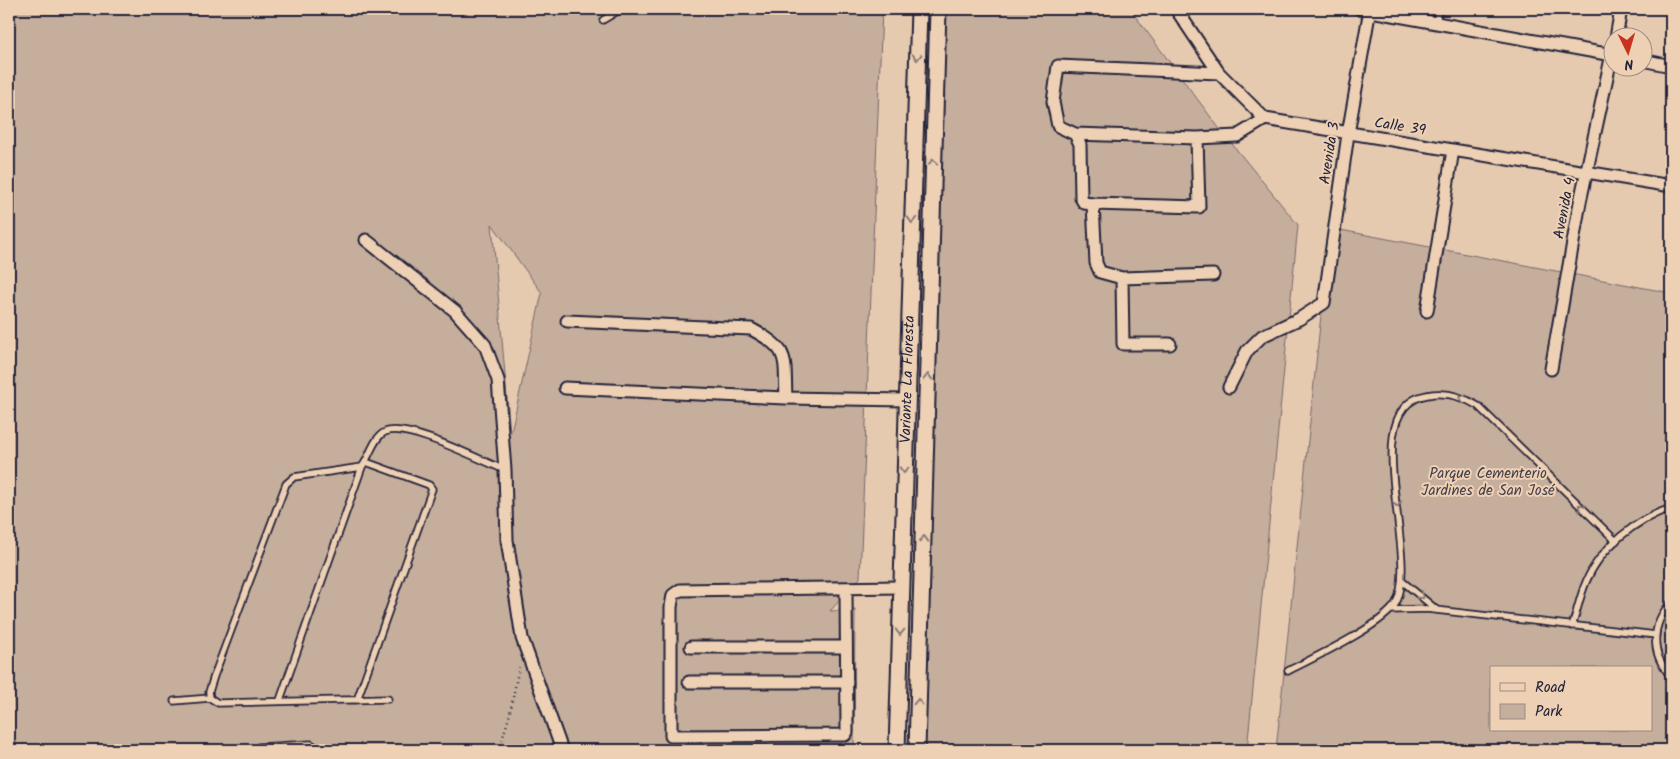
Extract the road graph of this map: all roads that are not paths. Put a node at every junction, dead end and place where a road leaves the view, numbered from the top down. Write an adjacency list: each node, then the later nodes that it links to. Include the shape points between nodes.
1 (621, 9): 8 (lane)
2 (919, 9): 34 (main road, Variante La Floresta, one-way to 34)
3 (938, 9): 40 (main road, Variante La Floresta, one-way to 3)
4 (1176, 9): 14 (street)
5 (1367, 9): 9 (street); 18 (street, Avenida 3)
6 (1439, 9): 9 (lane)
7 (1621, 9): 10 (street)
8 (603, 20)
9 (1436, 22): 11 (street)
10 (1618, 28)
11 (1602, 53)
12 (1652, 62): 13 (street)
13 (1671, 66)
14 (1218, 73): 16 (street); 17 (street, via 1058,66 1053,102 1058,126)
15 (1607, 78): 21 (street, Avenida 4)
16 (1265, 119): 18 (street, Calle 39); 19 (street, via 1238,136)
17 (1075, 134): 19 (street); 23 (street, via 1080,144 1081,198 1084,203)
18 (1348, 134): 20 (street, Calle 39); 31 (street, Avenida 3, via 1324,303 1262,336 1247,351)
19 (1197, 138): 23 (street, via 1199,207)
20 (1453, 150): 21 (street, Calle 39); 27 (street)
21 (1587, 172): 22 (street, Calle 39); 30 (street, Avenida 4)
22 (1671, 186)
23 (1092, 204): 26 (street, via 1096,263 1100,272)
24 (366, 240): 36 (street, via 455,311 485,345 498,380)
25 (1213, 275): 26 (street)
26 (1122, 278): 29 (street, via 1123,344)
27 (1427, 311)
28 (567, 321): 33 (street, via 752,329 773,341 784,356)
29 (1170, 344)
30 (1551, 369)
31 (1228, 387)
32 (564, 388): 33 (street)
33 (786, 398): 34 (street)
34 (906, 400): 39 (main road, Variante La Floresta, one-way to 39)
35 (364, 464): 36 (lane, via 385,432 410,432); 55 (lane, via 294,477 286,484 214,676); 57 (lane); 58 (lane, via 429,485 432,489)
36 (505, 470): 62 (street, via 506,540 522,638)
37 (1671, 508): 38 (lane, via 1652,515)
38 (1616, 541): 41 (lane, one-way to 41, via 1478,406 1451,394 1424,395 1402,408 1393,432); 47 (lane, via 1586,580)
39 (901, 571): 40 (main road); 42 (main road, Variante La Floresta)
40 (922, 574): 64 (main road, Variante La Floresta, one-way to 40)
41 (1402, 581): 45 (lane); 46 (lane, one-way to 46)
42 (901, 587): 43 (street); 63 (main road, Variante La Floresta, one-way to 63)
43 (846, 590): 50 (street); 54 (street, via 680,590 673,595 671,736 841,736 847,732)
44 (1671, 603): 48 (lane, via 1661,617)
45 (1391, 610): 46 (lane, via 1417,608); 51 (lane, via 1365,629)
46 (1439, 612): 47 (lane)
47 (1572, 626): 48 (lane)
48 (1656, 635): 52 (lane, via 1659,659)
49 (691, 647): 50 (street)
50 (846, 647): 54 (street)
51 (1288, 671)
52 (1671, 676)
53 (690, 682): 54 (street)
54 (847, 682)
55 (210, 698): 57 (lane, via 218,703); 59 (lane)
56 (388, 699): 58 (lane)
57 (280, 700): 58 (lane)
58 (357, 700)
59 (174, 701)
60 (258, 750): 61 (lane, via 259,747 311,744)
61 (321, 750)
62 (562, 750)
63 (897, 750)
64 (916, 750)

